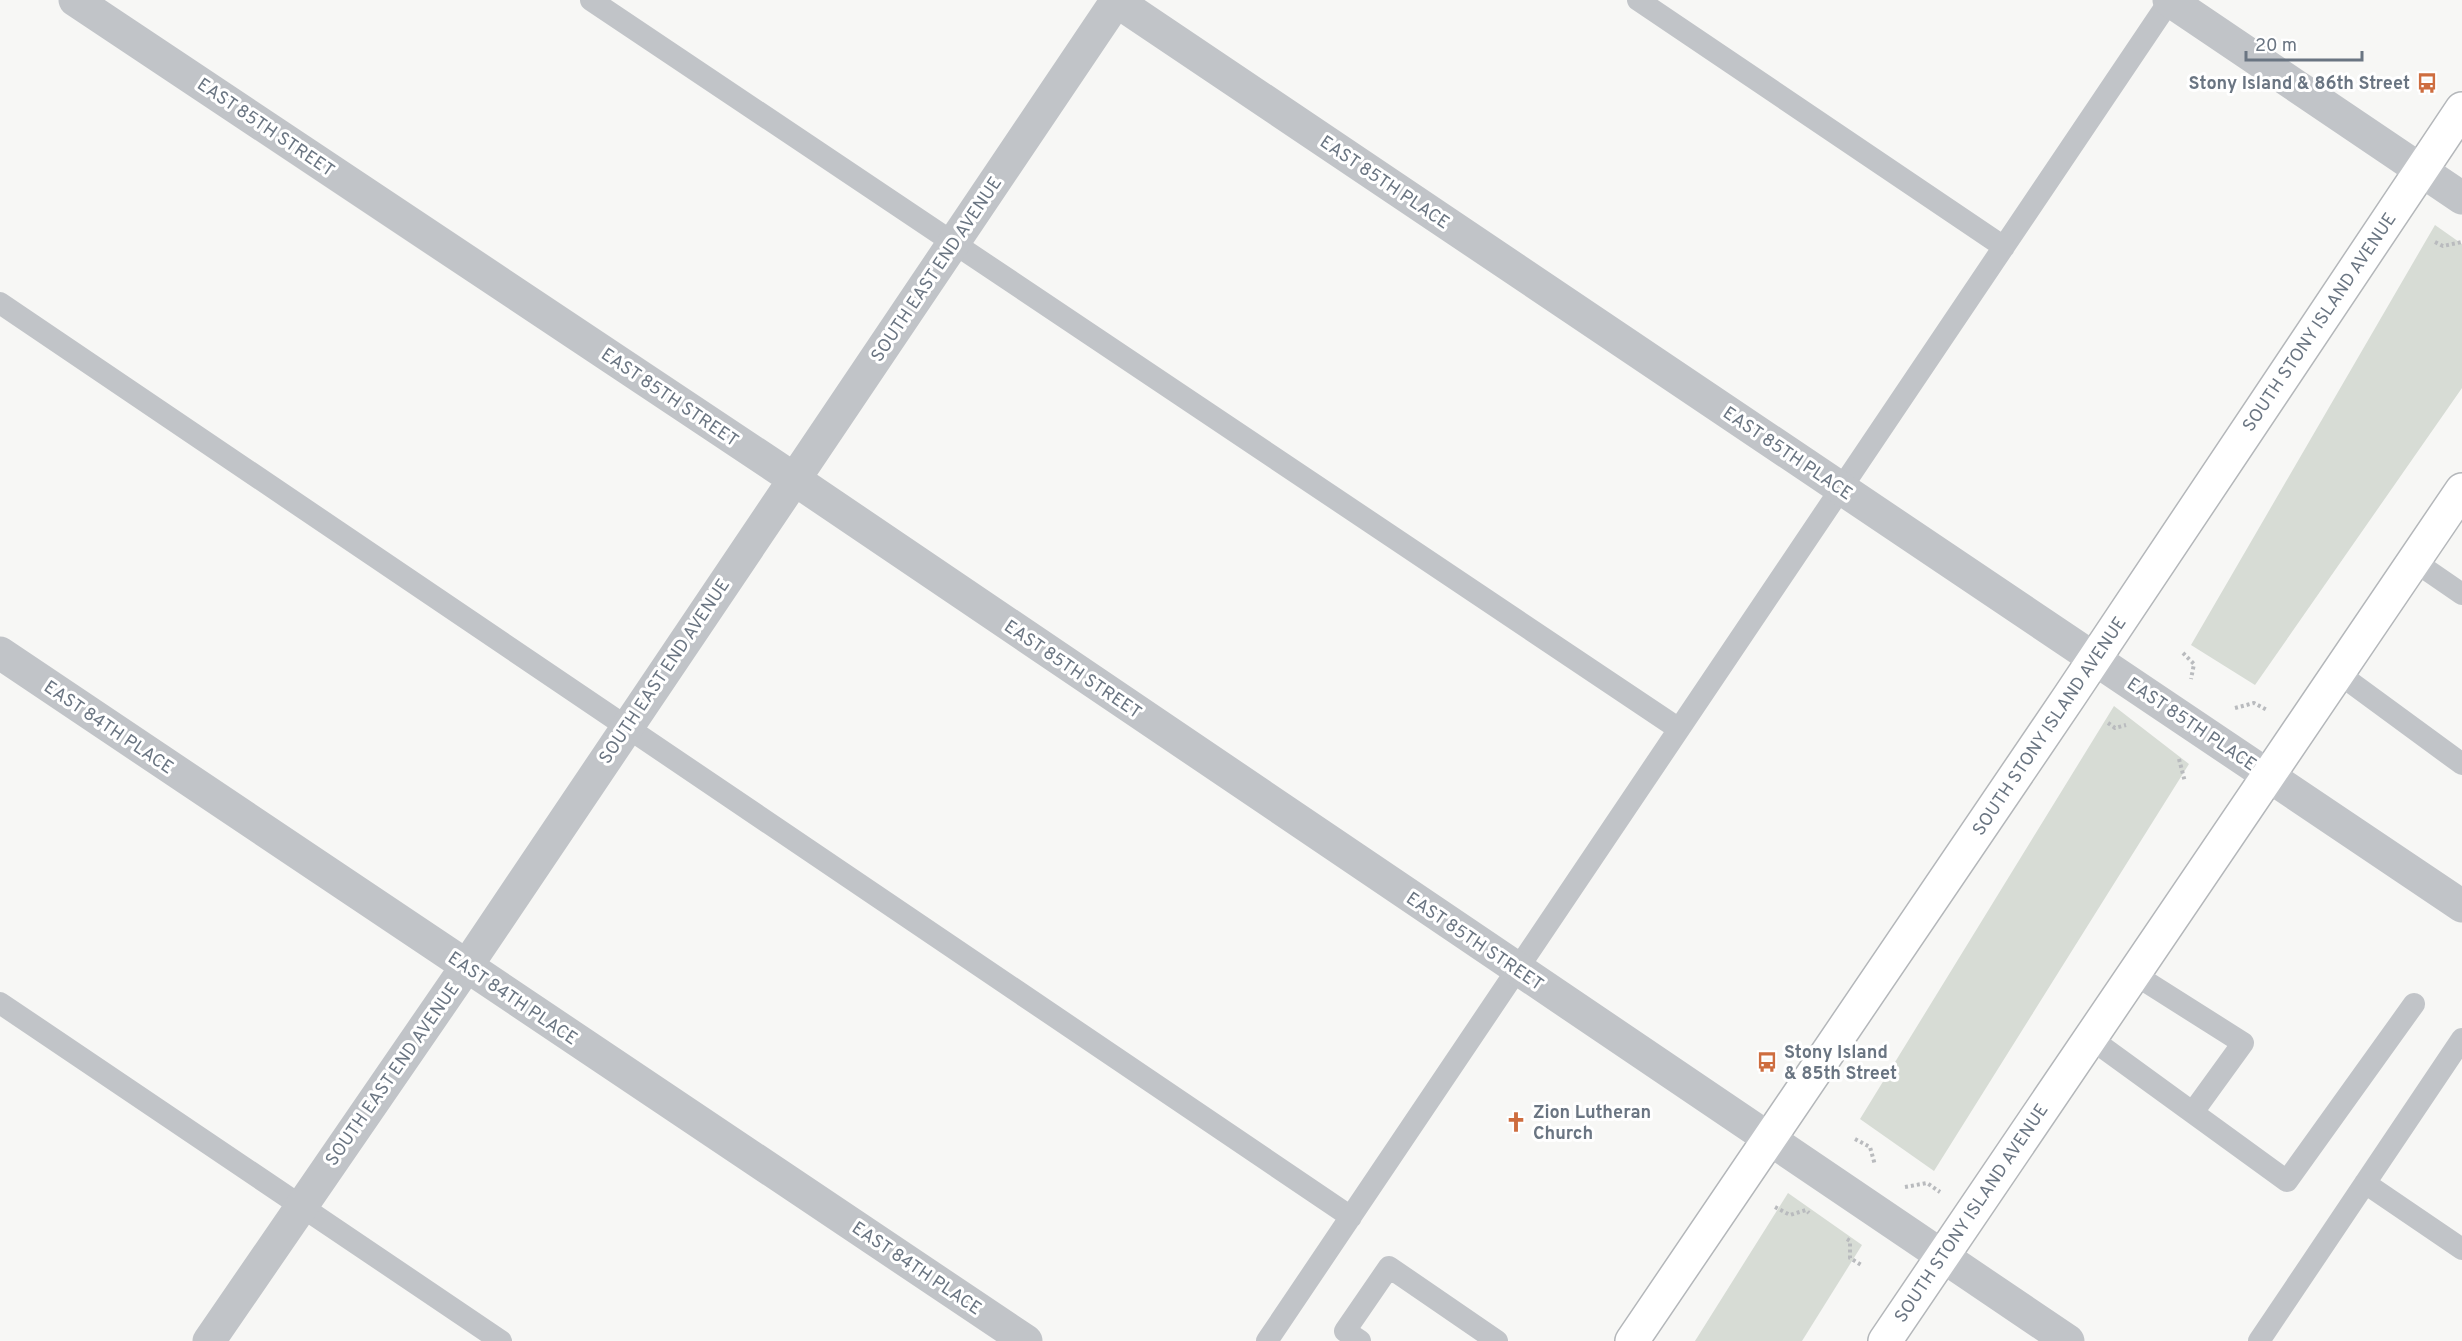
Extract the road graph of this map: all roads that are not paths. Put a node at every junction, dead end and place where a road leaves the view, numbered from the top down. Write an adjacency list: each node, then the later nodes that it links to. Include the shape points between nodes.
1 (75, 0): 12 (street, EAST 85TH STREET)
2 (591, 0): 9 (lane)
3 (1116, 0): 9 (street, SOUTH EAST END AVENUE); 13 (street, EAST 85TH PLACE)
4 (1638, 0): 10 (lane)
5 (2169, 0): 7 (street); 10 (lane)
6 (2462, 109): 7 (highway, SOUTH STONY ISLAND AVENUE)
7 (2421, 170): 8 (street); 18 (highway, SOUTH STONY ISLAND AVENUE)
8 (2462, 198)
9 (954, 243): 12 (street, SOUTH EAST END AVENUE); 21 (lane)
10 (2004, 247): 13 (lane)
11 (0, 303): 20 (lane)
12 (794, 479): 20 (street, SOUTH EAST END AVENUE); 26 (street, EAST 85TH STREET)
13 (1841, 489): 18 (street, EAST 85TH PLACE); 21 (lane)
14 (2462, 490): 15 (highway, SOUTH STONY ISLAND AVENUE)
15 (2414, 561): 16 (lane); 19 (highway, SOUTH STONY ISLAND AVENUE)
16 (2462, 594)
17 (0, 653): 25 (street, EAST 84TH PLACE)
18 (2095, 659): 23 (street, EAST 85TH PLACE); 33 (highway, SOUTH STONY ISLAND AVENUE)
19 (2338, 673): 22 (lane); 23 (highway, SOUTH STONY ISLAND AVENUE)
20 (627, 727): 25 (street, SOUTH EAST END AVENUE); 36 (lane)
21 (1679, 729): 26 (lane)
22 (2462, 764)
23 (2269, 775): 24 (street, EAST 85TH PLACE); 27 (highway, SOUTH STONY ISLAND AVENUE)
24 (2461, 903)
25 (466, 967): 35 (street, SOUTH EAST END AVENUE); 42 (street, EAST 84TH PLACE)
26 (1517, 969): 33 (street, EAST 85TH STREET); 36 (lane)
27 (2134, 974): 30 (highway, SOUTH STONY ISLAND AVENUE); 32 (lane, via 2243,1043)
28 (0, 1003): 35 (lane)
29 (2414, 1004): 32 (lane, via 2287,1181)
30 (2090, 1038): 32 (lane); 38 (highway, SOUTH STONY ISLAND AVENUE)
31 (2462, 1039): 34 (lane)
32 (2193, 1112)
33 (1769, 1138): 38 (street, EAST 85TH STREET); 45 (highway, SOUTH STONY ISLAND AVENUE)
34 (2365, 1183): 37 (lane); 48 (lane)
35 (301, 1204): 40 (street, SOUTH EAST END AVENUE); 41 (lane)
36 (1351, 1217): 43 (lane)
37 (2462, 1249)
38 (1942, 1255): 46 (highway, SOUTH STONY ISLAND AVENUE); 47 (street, EAST 85TH STREET)
39 (1491, 1340): 44 (lane, via 1389,1267 1346,1331)
40 (209, 1341)
41 (501, 1341)
42 (1026, 1341)
43 (1267, 1341)
44 (1360, 1341)
45 (1632, 1341)
46 (1886, 1341)
47 (2068, 1341)
48 (2259, 1341)

